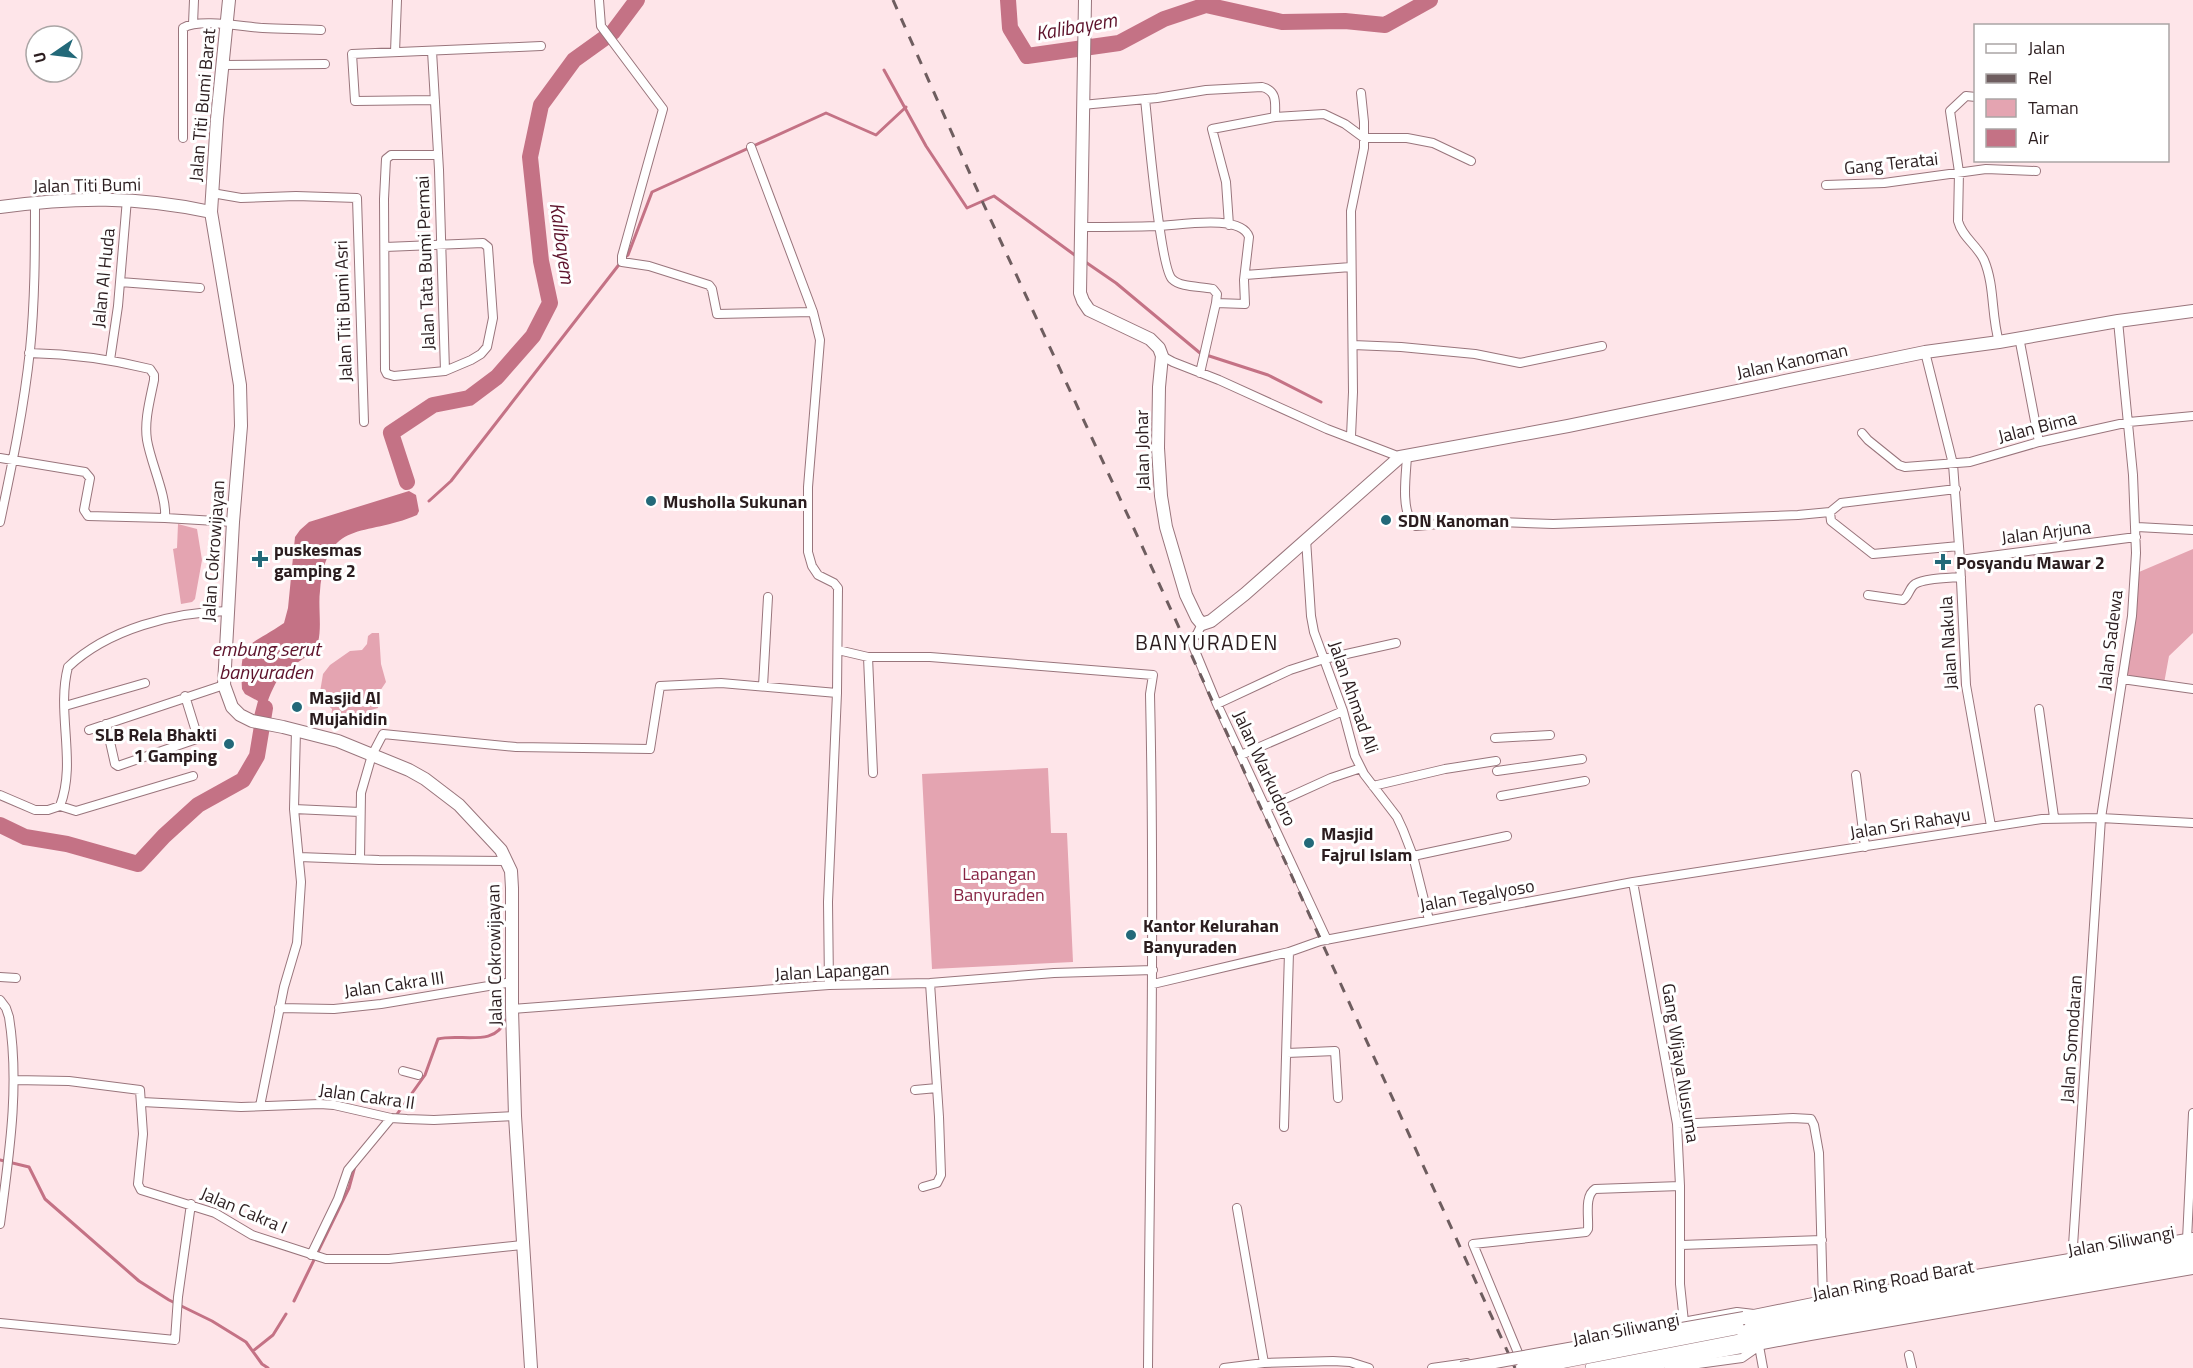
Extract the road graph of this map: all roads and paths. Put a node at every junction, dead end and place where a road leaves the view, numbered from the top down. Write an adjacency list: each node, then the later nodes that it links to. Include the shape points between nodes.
1 (194, 0): 6 (street)
2 (229, 0): 7 (street, Jalan Titi Bumi Barat)
3 (397, 0): 11 (street)
4 (599, 0): 46 (street, via 601,26 663,109 622,261 709,285 717,314)
5 (1085, 0): 20 (street)
6 (193, 24): 7 (street); 22 (street, via 182,32)
7 (226, 24): 8 (street); 15 (street, Jalan Titi Bumi Barat)
8 (321, 30)
9 (541, 46): 10 (street)
10 (432, 51): 11 (street); 19 (street, Jalan Tata Bumi Permai)
11 (395, 52): 13 (street)
12 (341, 54): 13 (street)
13 (352, 54): 19 (street, via 355,101)
14 (325, 64): 15 (street)
15 (222, 65): 30 (street, Jalan Titi Bumi Barat)
16 (1361, 93): 23 (street)
17 (1974, 97): 28 (street, via 1966,96 1950,111)
18 (1145, 99): 20 (street); 21 (street, via 1262,87 1273,93); 36 (street)
19 (435, 100): 25 (street, Jalan Tata Bumi Permai)
20 (1082, 105): 37 (street)
21 (1275, 117): 23 (street, via 1324,114); 35 (street, via 1212,129 1226,182)
22 (183, 138)
23 (1364, 138): 26 (street, via 1407,138 1433,143); 40 (street, via 1351,211)
24 (751, 147): 46 (street)
25 (438, 155): 38 (street, Jalan Tata Bumi Permai); 39 (street, via 391,155 386,159)
26 (1471, 161)
27 (2036, 171): 28 (street, Gang Teratai)
28 (1959, 172): 29 (street, Gang Teratai, via 1884,183); 49 (street, via 1958,221 1983,258 1989,275)
29 (1826, 185)
30 (212, 193): 34 (street, Jalan Titi Bumi Barat); 59 (street, Jalan Titi Bumi Asri, via 241,198 357,198)
31 (127, 199): 32 (street, Jalan Titi Bumi); 34 (street, Jalan Titi Bumi, via 176,204); 42 (street, Jalan Al Huda)
32 (35, 203): 33 (street, Jalan Titi Bumi); 53 (street)
33 (0, 207)
34 (211, 213): 72 (street, Jalan Cokrowijayan, via 240,385 241,426)
35 (1229, 225): 36 (street); 41 (street, via 1249,235)
36 (1160, 226): 37 (street); 44 (street, via 1171,278 1182,284 1213,289)
37 (1081, 227): 54 (street, via 1080,289 1087,308 1150,339)
38 (441, 245): 39 (street); 56 (street, Jalan Tata Bumi Permai); 56 (street, via 483,243 488,247 493,318 487,347 481,354)
39 (384, 247): 56 (street, via 385,370 394,376)
40 (1351, 267): 41 (street); 50 (street)
41 (1245, 275): 44 (street, via 1245,304)
42 (120, 282): 43 (street); 55 (street, Jalan Al Huda)
43 (200, 288)
44 (1216, 303): 57 (street)
45 (2193, 311): 47 (street, Jalan Kanoman)
46 (813, 312): 84 (street, via 821,347 808,487 808,552 818,575 837,584)
47 (2118, 321): 48 (street, Jalan Kanoman); 60 (street, Jalan Sadewa)
48 (2019, 337): 49 (street, Jalan Kanoman); 63 (street)
49 (1999, 342): 52 (street, Jalan Kanoman)
50 (1353, 345): 51 (street, via 1475,354 1514,363); 62 (street)
51 (1602, 346)
52 (1925, 352): 64 (street, Jalan Kanoman); 67 (street, Jalan Nakula)
53 (29, 353): 55 (street); 66 (street)
54 (1162, 356): 57 (street); 82 (street, Jalan Johar, via 1158,448 1161,496 1186,595)
55 (110, 360): 70 (street, via 150,369 154,375 146,431)
56 (445, 371)
57 (1200, 373): 62 (street)
58 (2193, 416): 60 (street, Jalan Bima)
59 (364, 422)
60 (2129, 422): 63 (street, Jalan Bima); 74 (street, Jalan Sadewa)
61 (1862, 433): 67 (street, Jalan Bima, via 1903,467)
62 (1351, 436): 64 (street)
63 (2039, 442): 67 (street, Jalan Bima)
64 (1404, 456): 69 (street, via 1407,513 1416,526 1474,521 1583,523); 75 (street)
65 (0, 458): 66 (street)
66 (12, 461): 70 (street, via 85,472 90,478 84,510 88,516); 71 (street)
67 (1953, 464): 68 (street, Jalan Nakula)
68 (1956, 489): 69 (street, via 1841,503); 76 (street, Jalan Nakula)
69 (1830, 512): 76 (street, via 1831,521 1873,554)
70 (165, 518): 72 (street)
71 (0, 522)
72 (233, 522): 81 (street, Jalan Cokrowijayan)
73 (2193, 530): 74 (street, Jalan Arjuna)
74 (2137, 532): 77 (street, Jalan Arjuna); 87 (street, Jalan Sadewa, via 2132,616)
75 (1306, 539): 82 (street, via 1245,594); 86 (street, Jalan Ahmad Ali, via 1311,616)
76 (1959, 546): 77 (street, Jalan Nakula)
77 (1960, 560): 78 (street, Jalan Nakula)
78 (1961, 577): 79 (street, via 1919,583 1903,600); 125 (street, Jalan Nakula, via 1966,685)
79 (1868, 595)
80 (768, 597): 90 (street)
81 (228, 611): 89 (street, Jalan Cokrowijayan); 95 (street, via 157,621 101,644 68,667)
82 (1202, 624): 94 (street, Jalan Warkudoro, via 1191,641)
83 (1396, 643): 86 (street)
84 (838, 650): 85 (street); 92 (street)
85 (868, 657): 111 (street); 136 (street, via 930,657 1153,675)
86 (1324, 659): 94 (street, via 1266,680); 97 (street, Jalan Ahmad Ali)
87 (2122, 679): 91 (street); 123 (street, Jalan Sadewa)
88 (145, 683): 95 (street)
89 (224, 685): 93 (street); 100 (street, Jalan Cokrowijayan, via 232,707 240,715)
90 (763, 686): 92 (street); 105 (street, via 660,686 650,749 516,747 383,734)
91 (2193, 689)
92 (837, 693): 142 (street, via 828,902)
93 (185, 696): 98 (street); 103 (street)
94 (1217, 704): 106 (street, Jalan Warkudoro)
95 (64, 706): 118 (street, via 66,792)
96 (2039, 709): 122 (street)
97 (1343, 711): 106 (street); 109 (street, Jalan Ahmad Ali)
98 (106, 724): 99 (street); 103 (street, via 118,766)
99 (89, 730)
100 (296, 730): 105 (street, Jalan Cokrowijayan); 120 (street)
101 (211, 734): 103 (street)
102 (1550, 735): 104 (street)
103 (198, 738)
104 (1495, 738)
105 (372, 755): 121 (street); 131 (street, Jalan Cokrowijayan, via 425,779 459,805)
106 (1241, 755): 119 (street, Jalan Warkudoro)
107 (1582, 759): 110 (street)
108 (1496, 761): 115 (street)
109 (1361, 768): 115 (street, Jalan Ahmad Ali); 119 (street)
110 (1497, 771)
111 (873, 773)
112 (1856, 775): 127 (street)
113 (193, 776): 118 (street, via 83,810)
114 (1585, 781): 117 (street)
115 (1373, 786): 128 (street, Jalan Ahmad Ali, via 1397,817)
116 (0, 795): 118 (street, via 35,810)
117 (1501, 796)
118 (60, 806)
119 (1265, 808): 134 (street, Jalan Warkudoro)
120 (294, 809): 121 (street); 129 (street)
121 (360, 812): 130 (street)
122 (2054, 817): 123 (street, Jalan Sri Rahayu); 125 (street, Jalan Sri Rahayu)
123 (2102, 819): 124 (street, Jalan Sri Rahayu); 172 (street, Jalan Somodaran)
124 (2193, 823)
125 (1992, 826): 127 (street, Jalan Sri Rahayu)
126 (1507, 836): 128 (street)
127 (1865, 847): 132 (street, Jalan Sri Rahayu)
128 (1413, 856): 133 (street, Jalan Ahmad Ali)
129 (299, 857): 130 (street); 144 (street, via 302,882 297,943)
130 (360, 859): 131 (street)
131 (507, 861): 139 (street, Jalan Cokrowijayan, via 512,888)
132 (1633, 882): 133 (street, Jalan Tegalyoso); 158 (street, Gang Wijaya Nusuma)
133 (1429, 920): 134 (street, Jalan Tegalyoso)
134 (1327, 940): 135 (street, Jalan Tegalyoso)
135 (1289, 952): 141 (street, Jalan Tegalyoso); 146 (street)
136 (1153, 970): 140 (street, Jalan Lapangan); 141 (street)
137 (0, 977): 138 (street)
138 (16, 978)
139 (512, 982): 144 (street, Jalan Cakra III, via 381,1004 334,1009); 145 (street, Jalan Cokrowijayan)
140 (930, 983): 142 (street, Jalan Lapangan); 150 (street)
141 (1153, 984): 186 (street)
142 (829, 986): 145 (street, Jalan Lapangan)
143 (0, 1000): 149 (street, via 9,1017)
144 (279, 1008): 154 (street)
145 (512, 1009): 156 (street, Jalan Cokrowijayan)
146 (1287, 1053): 152 (street, via 1335,1051); 159 (street)
147 (402, 1071): 148 (street)
148 (418, 1075)
149 (14, 1080): 153 (street, via 69,1081 140,1090); 164 (street)
150 (937, 1088): 151 (street); 161 (street, via 941,1175 937,1183)
151 (915, 1090)
152 (1338, 1098)
153 (142, 1102): 154 (street, Jalan Cakra II); 162 (street, Jalan Cakra I, via 138,1188)
154 (260, 1106): 157 (street, Jalan Cakra II, via 334,1105)
155 (2193, 1113): 166 (street)
156 (515, 1116): 157 (street, Jalan Cakra II); 167 (street, Jalan Cokrowijayan)
157 (393, 1118): 170 (street, via 348,1170)
158 (1677, 1124): 160 (street, Gang Wijaya Nusuma); 165 (street, via 1811,1119 1820,1153)
159 (1284, 1127)
160 (1680, 1186): 168 (street, Gang Wijaya Nusuma); 183 (street, via 1595,1189 1589,1197 1586,1232 1473,1244)
161 (923, 1187)
162 (191, 1204): 170 (street, Jalan Cakra I, via 252,1235); 178 (street, via 175,1340)
163 (1237, 1208): 182 (street)
164 (0, 1224)
165 (1822, 1240): 168 (street); 175 (street)
166 (2191, 1242): 169 (highway, Jalan Siliwangi)
167 (522, 1245): 170 (street, Jalan Cakra I, via 372,1260); 185 (street, Jalan Cokrowijayan)
168 (1681, 1245): 177 (street, Gang Wijaya Nusuma)
169 (2136, 1254): 172 (street); 174 (highway, Jalan Siliwangi)
170 (315, 1256)
171 (2193, 1259): 174 (highway, Jalan Siliwangi)
172 (2072, 1261): 175 (street)
173 (2193, 1268): 176 (street)
174 (2057, 1278): 176 (highway, Jalan Ring Road Barat); 180 (highway, Jalan Ring Road Barat)
175 (1823, 1302): 180 (street)
176 (1966, 1303): 180 (highway, Jalan Ring Road Barat)
177 (1684, 1322): 180 (street, via 1737,1312); 183 (street, via 1568,1344)
178 (0, 1323)
179 (1742, 1333): 180 (highway, Jalan Ring Road Barat); 180 (street); 183 (highway, Jalan Siliwangi, bridge); 184 (street, bridge); 190 (highway, Jalan Siliwangi); 191 (street)
180 (1760, 1333): 192 (street, via 1742,1358); 193 (street)
181 (1909, 1355): 194 (street)
182 (1264, 1364): 187 (street); 188 (street, via 1333,1361)
183 (1523, 1364)
184 (1469, 1366): 189 (street)
185 (531, 1368)
186 (1148, 1368)
187 (1224, 1368)
188 (1368, 1368)
189 (1432, 1368)
190 (1593, 1368)
191 (1632, 1368)
192 (1669, 1368)
193 (1763, 1368)
194 (1912, 1368)

